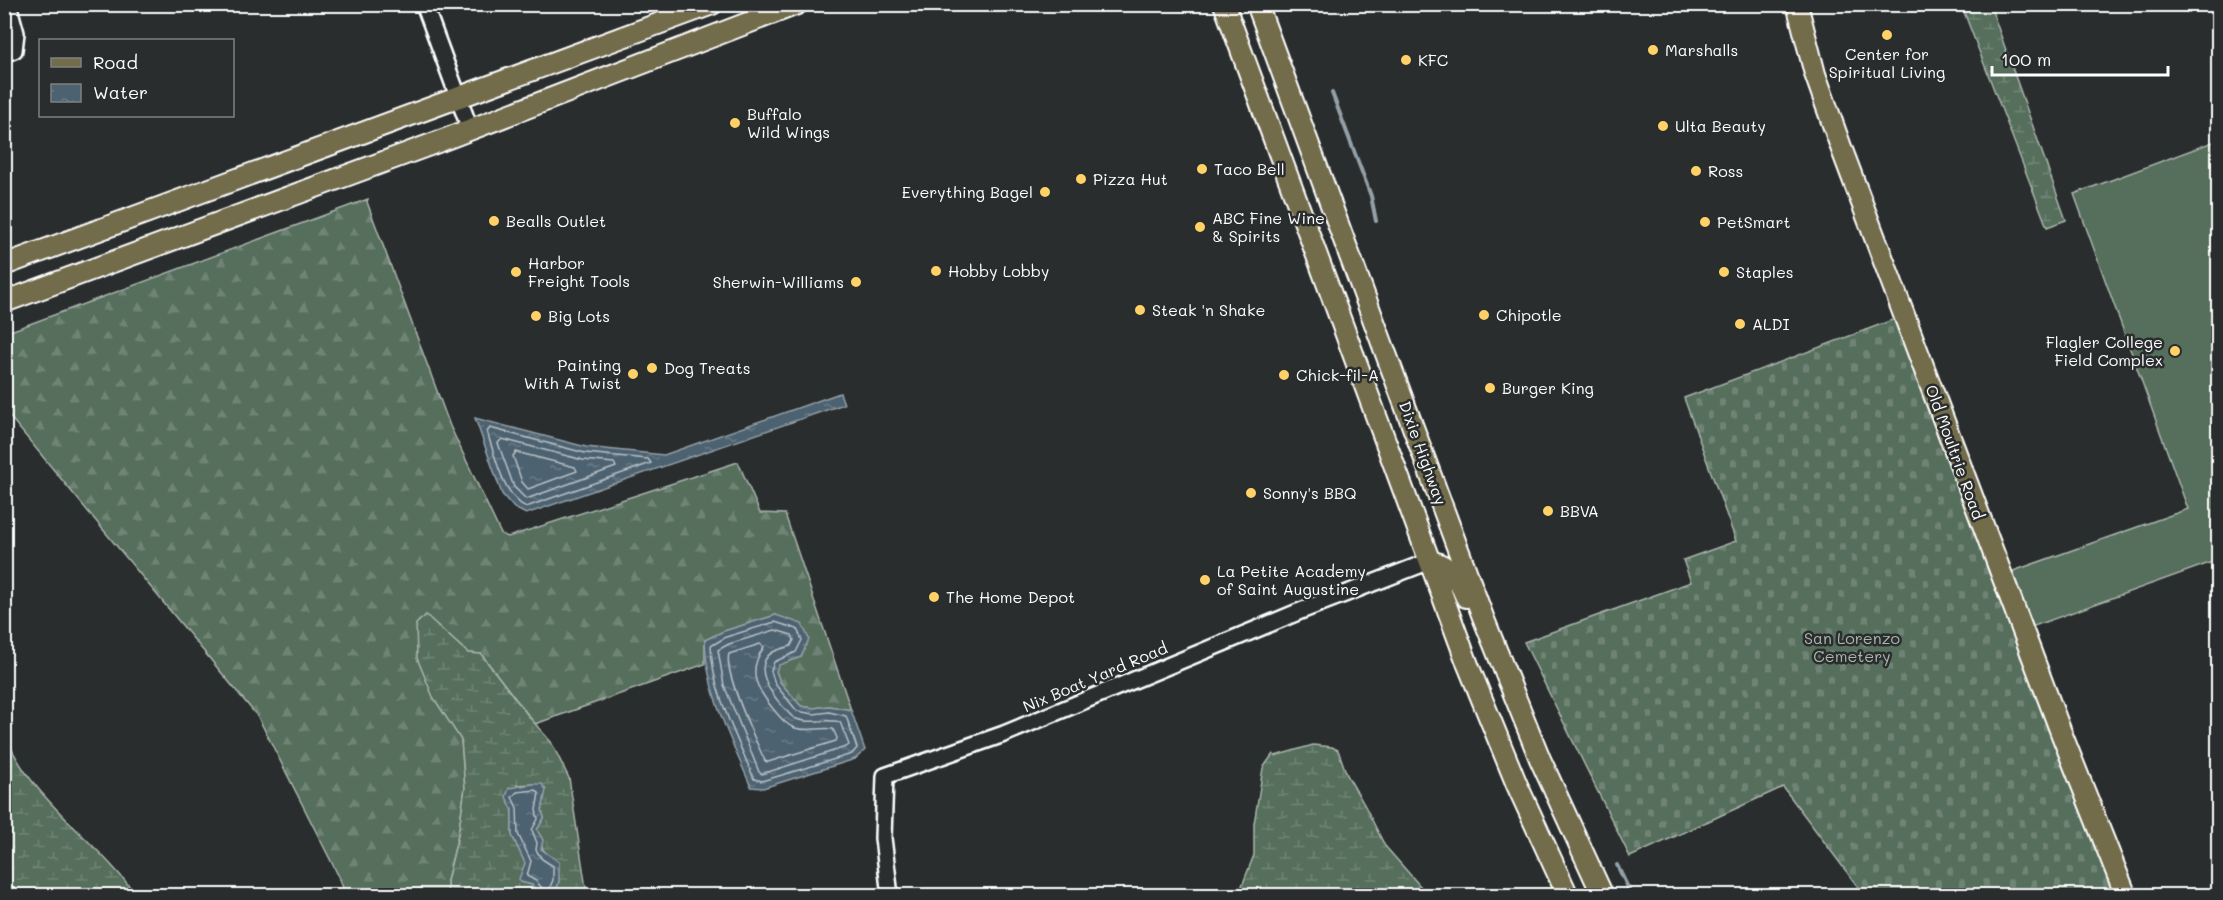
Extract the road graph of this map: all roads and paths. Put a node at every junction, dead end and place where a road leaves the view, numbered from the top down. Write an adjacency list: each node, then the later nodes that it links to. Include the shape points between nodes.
1 (8, 4): 8 (street, via 16,33 14,50)
2 (424, 4): 9 (street)
3 (712, 4): 9 (main road)
4 (797, 4): 10 (main road)
5 (1224, 4): 13 (main road, Dixie Highway)
6 (1257, 4): 14 (main road, Dixie Highway)
7 (1797, 4): 23 (main road, Old Moultrie Road, via 1815,74 1846,161)
8 (4, 54)
9 (459, 98): 10 (street); 11 (main road)
10 (470, 129): 12 (main road)
11 (4, 265)
12 (4, 302)
13 (1347, 339): 15 (main road, via 1362,353 1432,538); 16 (main road, Dixie Highway)
14 (1448, 519): 15 (main road); 18 (main road, Dixie Highway)
15 (1450, 547): 16 (main road)
16 (1430, 561): 17 (main road, Dixie Highway); 18 (main road, via 1448,568 1459,581 1503,689); 19 (street, Nix Boat Yard Road, via 1004,734 885,776 883,838)
17 (1456, 633): 20 (main road, Dixie Highway, via 1517,786); 21 (main road, via 1477,662 1538,811)
18 (1525, 722): 22 (main road, Dixie Highway)
19 (891, 896)
20 (1568, 896)
21 (1579, 896)
22 (1603, 896)
23 (2126, 896)

